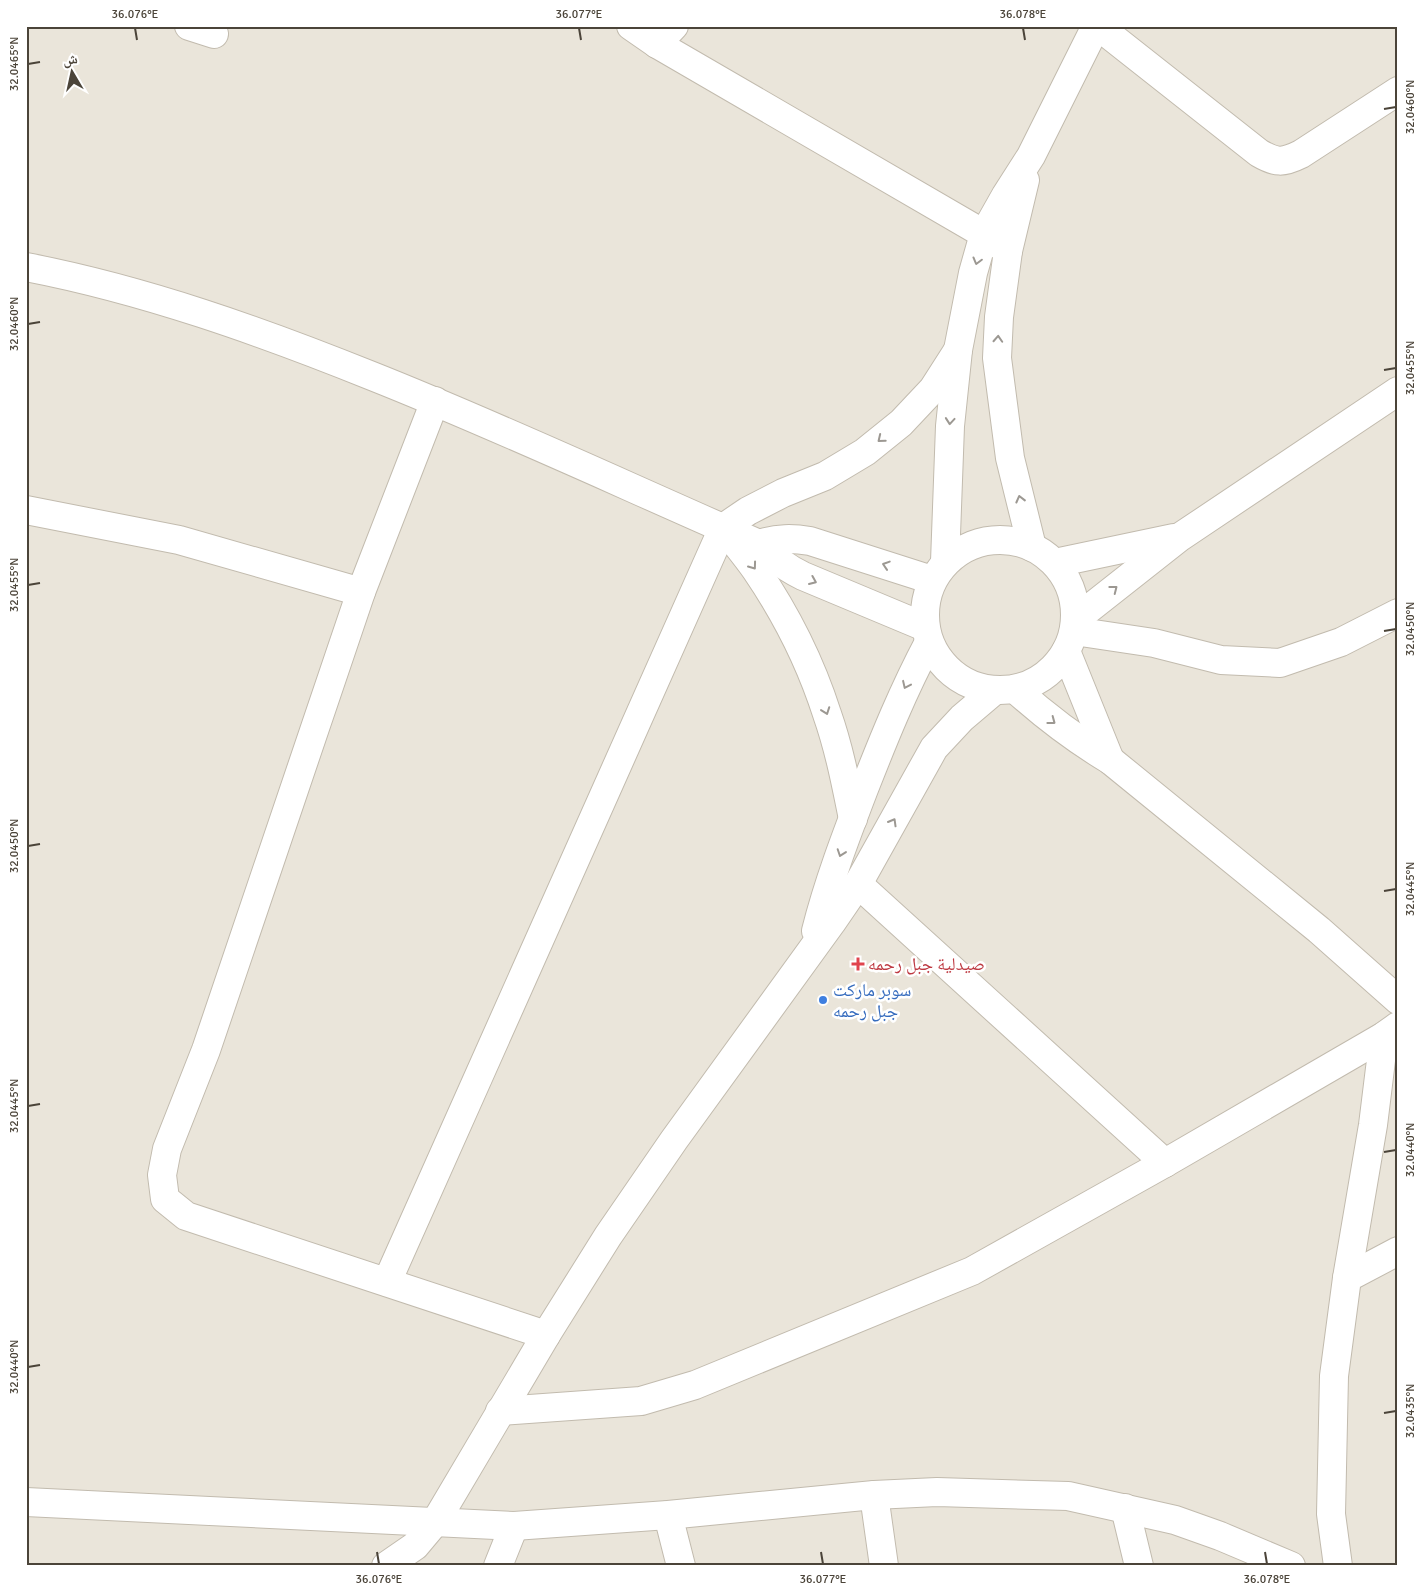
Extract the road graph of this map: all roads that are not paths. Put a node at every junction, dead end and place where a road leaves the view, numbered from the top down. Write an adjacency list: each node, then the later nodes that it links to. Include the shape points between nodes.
1 (631, 26): 3 (street)
2 (1097, 26): 4 (street, via 1271,160 1280,161 1301,154); 5 (street)
3 (666, 35): 6 (street)
4 (1398, 91)
5 (1031, 156): 6 (street); 7 (street)
6 (984, 234): 7 (street); 9 (street, one-way to 9)
7 (1008, 251): 16 (street, one-way to 7, via 1010,458 996,358)
8 (26, 267): 11 (street, via 186,307 312,352)
9 (958, 350): 13 (street, one-way to 13, via 933,389 901,423 865,452 825,476 748,511); 18 (street, one-way to 18)
10 (1398, 391): 14 (street)
11 (434, 401): 13 (street); 19 (street)
12 (26, 510): 19 (street, via 179,540)
13 (723, 528): 15 (street); 25 (street, one-way to 25, via 756,570 808,664 827,714); 33 (street)
14 (1180, 537): 17 (street); 22 (street, one-way to 14)
15 (760, 544): 18 (street, one-way to 15, via 793,538); 21 (street, one-way to 21, via 786,568)
16 (1032, 547): 17 (street); 18 (street, via 1010,540 986,540 964,548)
17 (1055, 563): 22 (street, via 1067,579 1074,599)
18 (939, 571): 21 (street, via 925,603)
19 (361, 592): 33 (street, via 206,1050 167,1149 162,1175 165,1199 186,1216)
20 (1398, 613): 22 (street, via 1341,642 1280,663 1221,660 1154,643)
21 (927, 634): 23 (street, via 939,661 954,676 974,686); 25 (street, one-way to 25)
22 (1072, 634): 23 (street, via 1053,669 1035,682); 24 (street)
23 (1005, 690): 24 (street, one-way to 24); 26 (street, one-way to 23, via 934,748 962,718)
24 (1110, 760): 28 (street, via 1319,930)
25 (853, 819): 27 (street, one-way to 27)
26 (858, 884): 27 (street); 30 (street)
27 (810, 952): 34 (street, via 674,1140)
28 (1398, 1000)
29 (1391, 1031): 30 (street); 32 (street)
30 (1165, 1163): 35 (street, via 972,1271 695,1385 641,1401)
31 (1398, 1251): 32 (street)
32 (1347, 1278): 48 (street, via 1334,1386 1332,1514)
33 (387, 1282): 34 (street)
34 (546, 1335): 35 (street)
35 (500, 1411): 40 (street)
36 (874, 1495): 38 (street, via 937,1492 1068,1496); 39 (street); 45 (street)
37 (26, 1502): 40 (street)
38 (1125, 1508): 46 (street); 47 (street, via 1175,1520)
39 (668, 1515): 41 (street); 44 (street)
40 (436, 1521): 41 (street); 42 (street, via 415,1546)
41 (514, 1526): 43 (street)
42 (386, 1566)
43 (498, 1566)
44 (681, 1566)
45 (884, 1566)
46 (1138, 1566)
47 (1291, 1566)
48 (1338, 1566)

